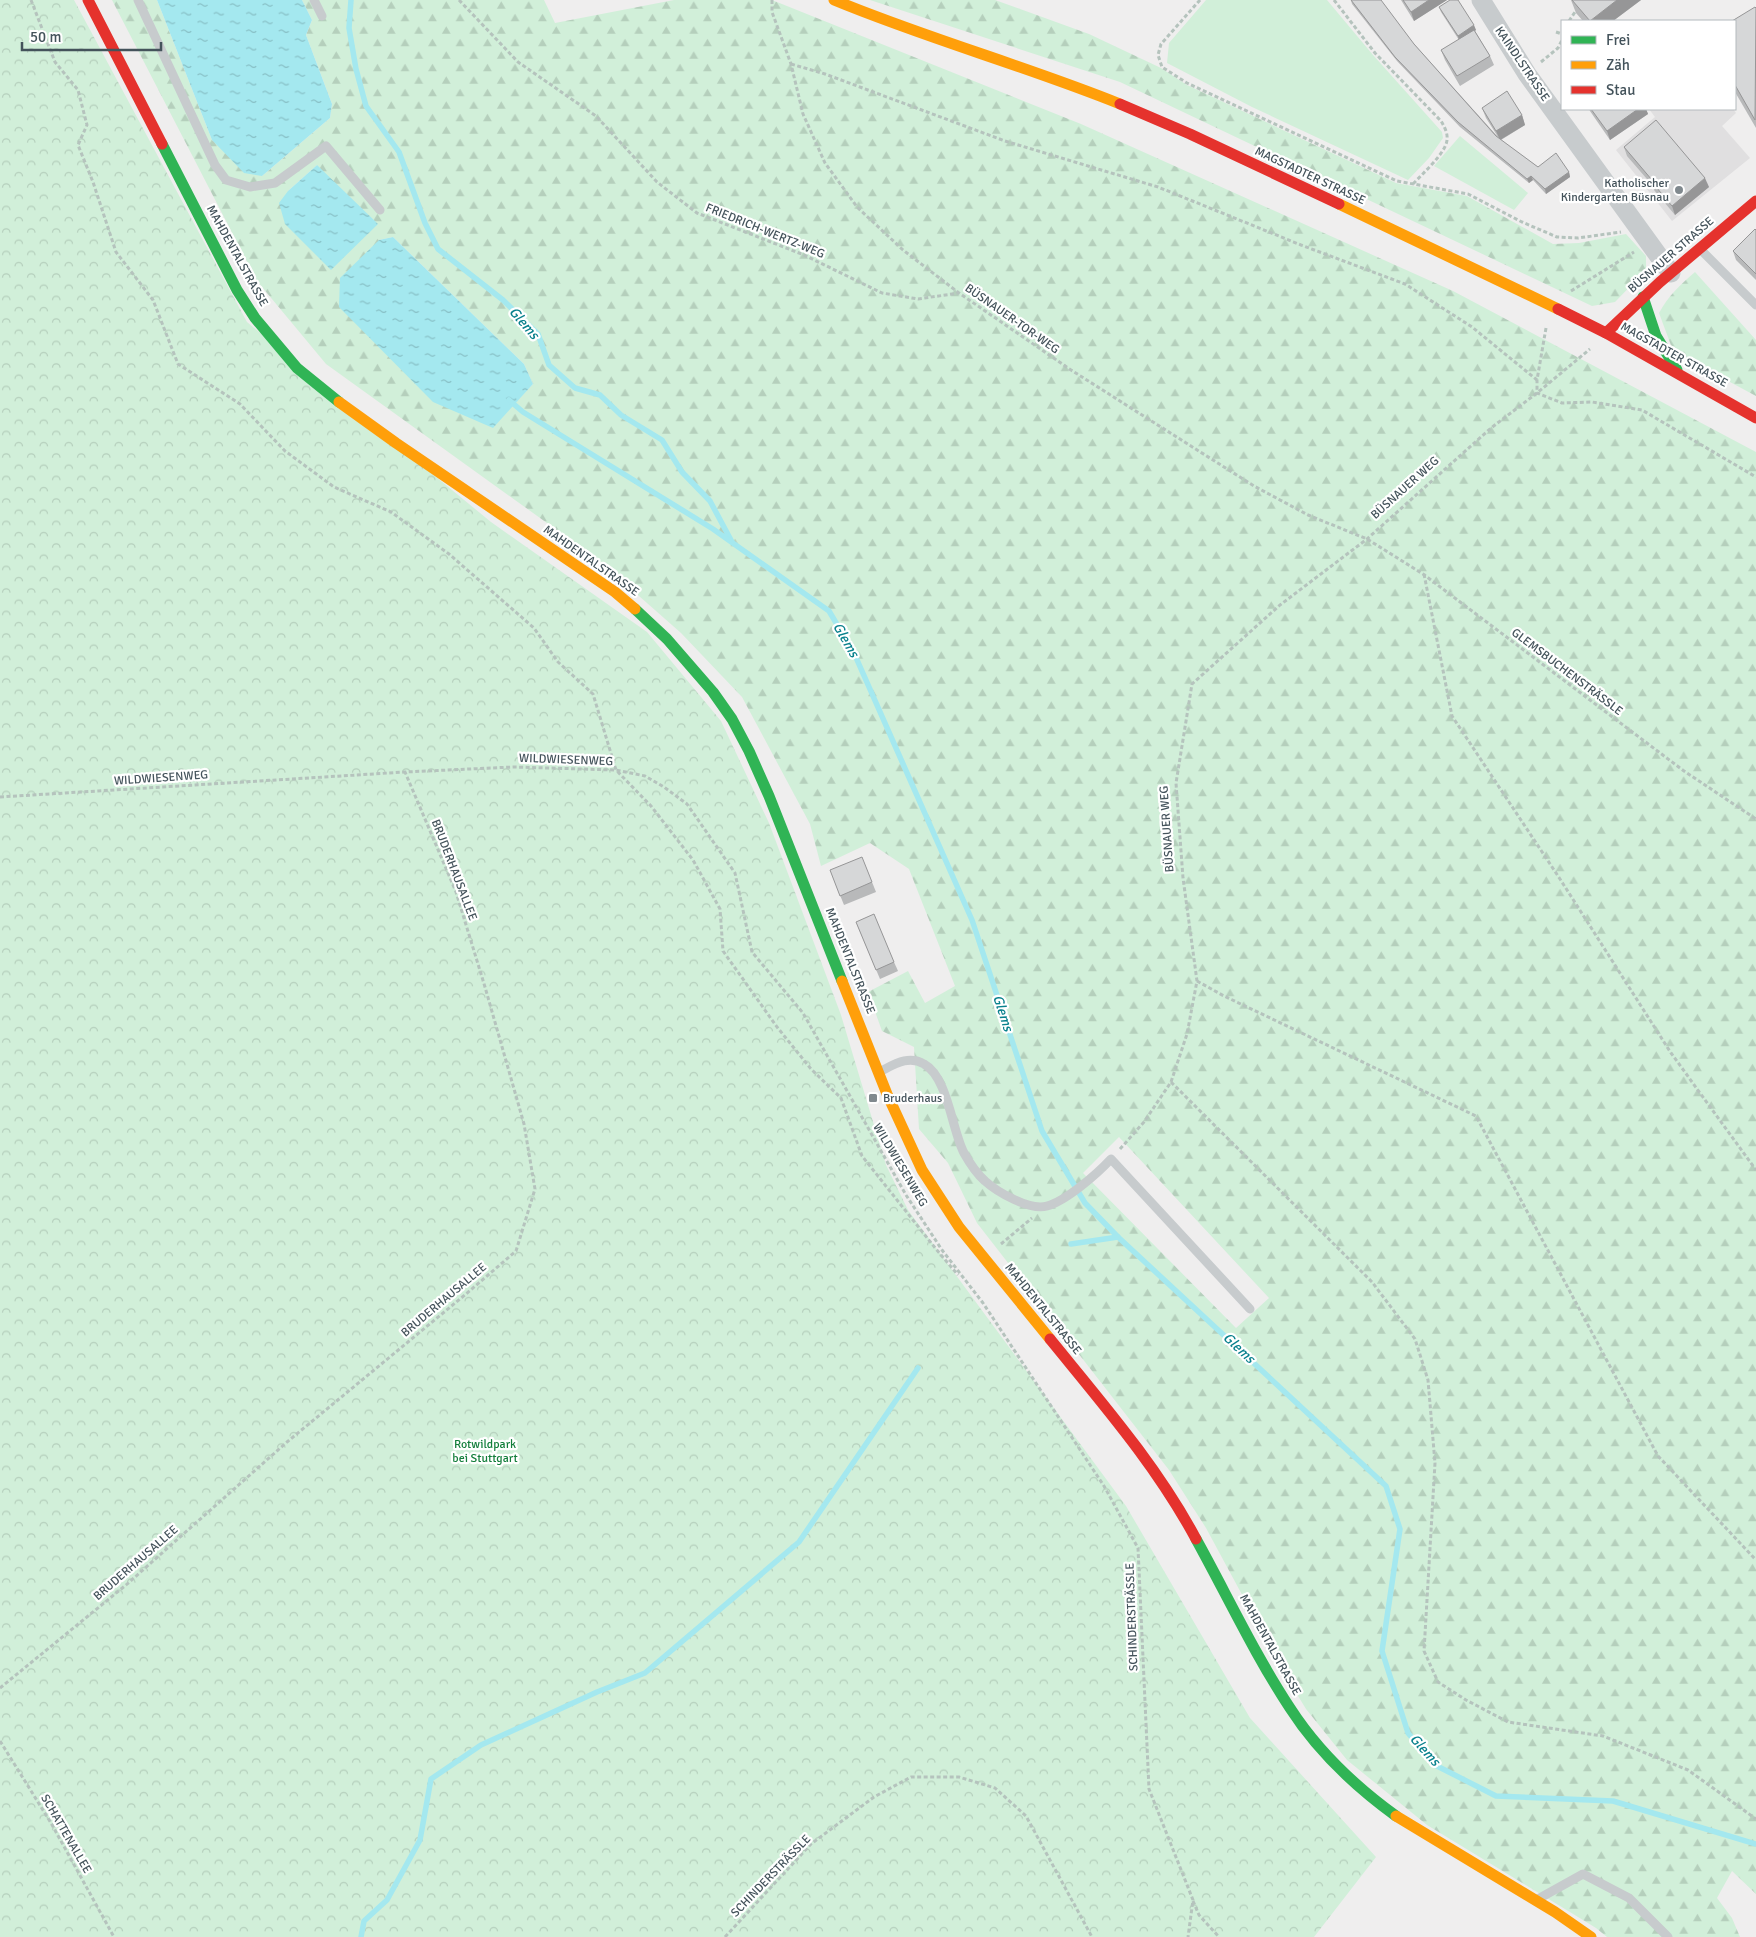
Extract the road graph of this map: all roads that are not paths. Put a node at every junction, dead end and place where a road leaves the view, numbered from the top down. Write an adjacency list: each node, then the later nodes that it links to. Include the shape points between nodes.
1 (88, 0): 16 (main road, MAHDENTALSTRASSE, via 237,290 275,343 298,368 350,410 615,592 668,639 713,692 749,751 769,796)
2 (138, 0): 8 (lane, via 215,165 226,180 250,187 274,184 326,146)
3 (314, 0): 6 (lane)
4 (834, 0): 13 (main road, MAGSTADTER STRASSE, via 864,14 1033,71 1158,121 1374,220)
5 (1481, 0): 10 (street, KAINDLSTRASSE, via 1527,74)
6 (322, 16)
7 (1756, 201): 9 (main road, BÜSNAUER STRASSE)
8 (380, 210)
9 (1700, 248): 10 (main road, BÜSNAUER STRASSE); 12 (lane)
10 (1672, 273): 11 (main road, BÜSNAUER STRASSE)
11 (1643, 297): 13 (main road, BÜSNAUER STRASSE); 14 (main road, via 1655,337)
12 (1756, 306)
13 (1606, 333): 14 (main road, MAGSTADTER STRASSE)
14 (1680, 375): 15 (main road, MAGSTADTER STRASSE)
15 (1756, 418)
16 (879, 1072): 17 (lane, via 908,1059 925,1064 937,1076 964,1153 984,1181 1028,1205 1046,1207 1098,1173 1111,1159); 18 (main road, MAHDENTALSTRASSE, via 922,1170 940,1198 959,1227 1154,1471 1190,1529 1272,1679 1310,1736 1383,1806)
17 (1250, 1309)
18 (1536, 1900): 19 (main road, MAHDENTALSTRASSE); 20 (lane, via 1583,1874 1629,1898)
19 (1591, 1937)
20 (1668, 1937)

